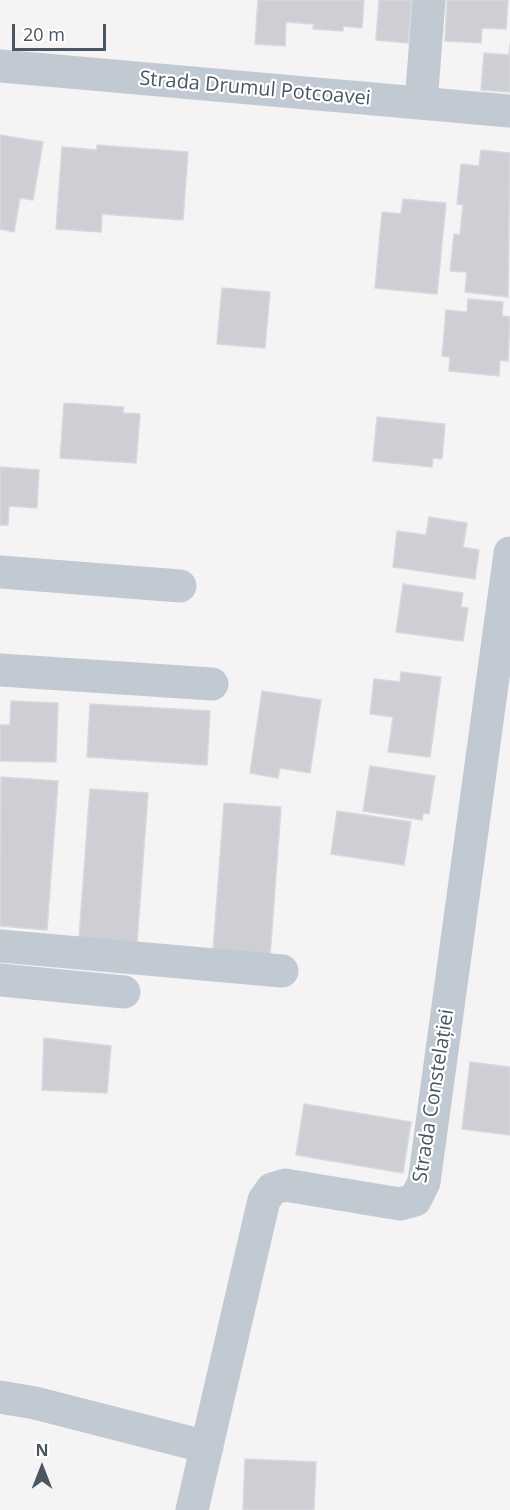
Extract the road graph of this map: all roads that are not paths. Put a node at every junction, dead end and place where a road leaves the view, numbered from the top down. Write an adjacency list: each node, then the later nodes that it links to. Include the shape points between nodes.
1 (429, 0): 3 (street)
2 (0, 66): 3 (street, Strada Drumul Potcoavei)
3 (421, 103): 4 (street, Strada Drumul Potcoavei)
4 (510, 111)
5 (510, 553): 15 (street, Strada Constelației, via 424,1182 415,1200 400,1204 285,1185 272,1189 264,1200)
6 (0, 572): 7 (street)
7 (180, 586)
8 (0, 670): 9 (street)
9 (212, 684)
10 (0, 946): 11 (street)
11 (282, 971)
12 (0, 980): 13 (street)
13 (124, 992)
14 (0, 1397): 15 (street)
15 (207, 1447): 16 (street, Strada Constelației)
16 (192, 1510)

